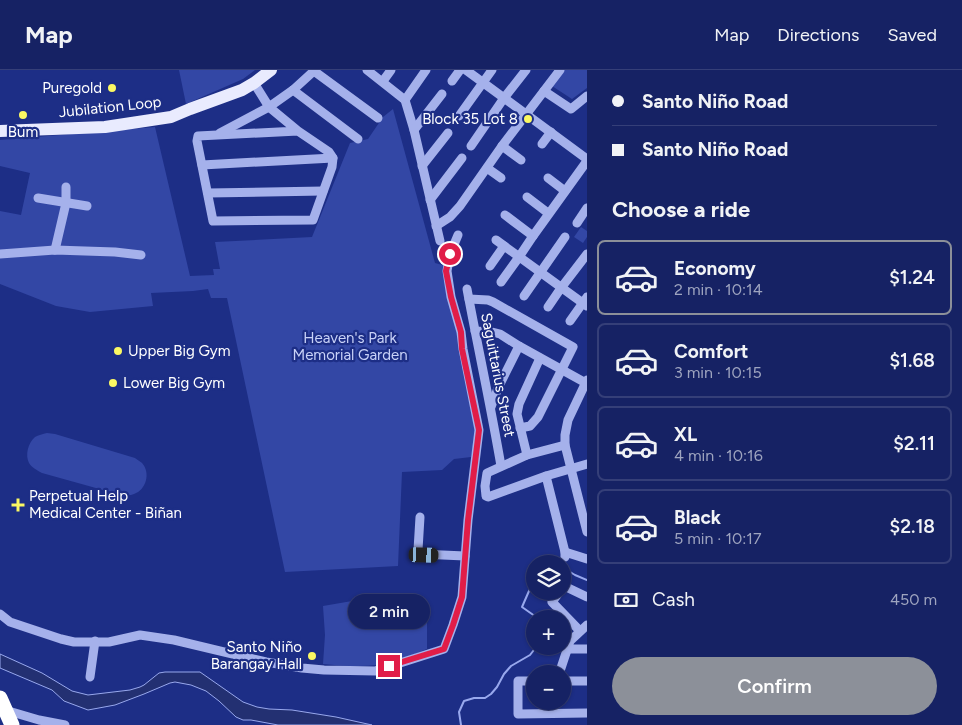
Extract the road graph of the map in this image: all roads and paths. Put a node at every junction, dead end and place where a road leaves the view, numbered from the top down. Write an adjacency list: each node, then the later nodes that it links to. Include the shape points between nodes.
1 (271, 70): 14 (main road, Jubilation Loop)
2 (367, 70): 11 (street)
3 (391, 70): 11 (street)
4 (426, 70): 20 (street)
5 (460, 70): 12 (street)
6 (466, 70): 13 (street)
7 (492, 70): 13 (street)
8 (526, 70): 19 (street)
9 (560, 70): 16 (street)
10 (315, 71): 15 (street); 24 (street)
11 (383, 81): 20 (street)
12 (452, 81)
13 (483, 82): 19 (street); 23 (street)
14 (254, 83): 21 (street); 26 (main road, Jubilation Loop, via 171,117 105,127)
15 (293, 90): 21 (street); 31 (street)
16 (544, 91): 18 (street, via 571,109); 22 (street)
17 (442, 94): 25 (street)
18 (587, 96)
19 (504, 98): 22 (street); 33 (street)
20 (405, 100): 25 (street)
21 (269, 107): 27 (street); 30 (street)
22 (526, 114): 29 (street); 34 (street)
23 (459, 116)
24 (378, 118)
25 (414, 130): 40 (street)
26 (0, 131)
27 (298, 131): 30 (street); 35 (street)
28 (448, 132): 40 (street)
29 (551, 132): 32 (street); 38 (street)
30 (217, 135): 39 (street, via 198,136)
31 (358, 139)
32 (542, 144)
33 (471, 146)
34 (502, 146): 37 (street); 41 (street)
35 (333, 158): 39 (street); 45 (street)
36 (462, 158): 50 (street)
37 (521, 160)
38 (587, 160): 46 (street)
39 (202, 165): 47 (street)
40 (422, 166): 50 (street)
41 (487, 168): 42 (street); 57 (street, via 463,208)
42 (500, 178)
43 (548, 178): 46 (street)
44 (66, 187): 51 (street)
45 (323, 191): 47 (street); 47 (street, via 313,220 213,221)
46 (565, 191): 54 (street)
47 (208, 193)
48 (527, 197): 54 (street)
49 (38, 198): 51 (street)
50 (430, 200): 57 (street)
51 (66, 203): 52 (street); 64 (street)
52 (87, 206)
53 (587, 208): 56 (street)
54 (548, 213): 59 (street)
55 (505, 215): 59 (street)
56 (577, 222)
57 (436, 226): 62 (street)
58 (458, 235): 94 (street, via 446,271 479,430)
59 (533, 236): 68 (street)
60 (565, 237): 70 (street)
61 (496, 240): 63 (street)
62 (440, 241)
63 (504, 246): 68 (street); 69 (street)
64 (55, 250): 65 (street); 67 (street)
65 (0, 254)
66 (587, 254): 72 (street)
67 (141, 255)
68 (519, 257): 70 (street); 71 (street)
69 (490, 266)
70 (540, 272): 72 (street); 74 (street)
71 (501, 282)
72 (561, 288): 76 (street); 77 (street)
73 (467, 289): 75 (street, Saguittarius Street)
74 (524, 296)
75 (469, 299): 79 (street, Saguittarius Street); 82 (street, via 493,302 573,347)
76 (586, 302): 78 (street)
77 (548, 307)
78 (570, 321)
79 (475, 331): 80 (street, via 500,334); 84 (street, Saguittarius Street)
80 (520, 346): 81 (street); 84 (street)
81 (540, 358): 82 (street); 85 (street, via 519,404)
82 (562, 370): 83 (street); 85 (street, via 538,417 530,426)
83 (586, 382): 86 (street, via 568,420)
84 (491, 407): 89 (street, Saguittarius Street)
85 (520, 428): 87 (street)
86 (565, 445): 87 (street); 90 (street)
87 (527, 455): 89 (street)
88 (587, 464): 90 (street)
89 (501, 466): 91 (street, via 486,473 488,497)
90 (571, 468): 91 (street); 93 (street)
91 (546, 476): 95 (street, via 565,555)
92 (420, 517): 94 (street, via 420,554)
93 (587, 532)
94 (465, 556): 102 (street, via 462,597 444,649 375,671 302,668 140,635 109,642)
95 (587, 559)
96 (571, 592): 97 (street)
97 (587, 598)
98 (553, 600): 100 (street)
99 (0, 614): 102 (street, via 10,622 61,639)
100 (583, 628): 101 (street)
101 (571, 639)
102 (95, 641): 105 (street)
103 (571, 649): 104 (street)
104 (587, 649)
105 (90, 677)
106 (571, 680): 108 (street)
107 (526, 681): 110 (street, via 518,681 518,714)
108 (587, 681)
109 (2, 706): 111 (highway); 112 (street, via 39,720)
110 (587, 713)
111 (12, 725)
112 (65, 725)

